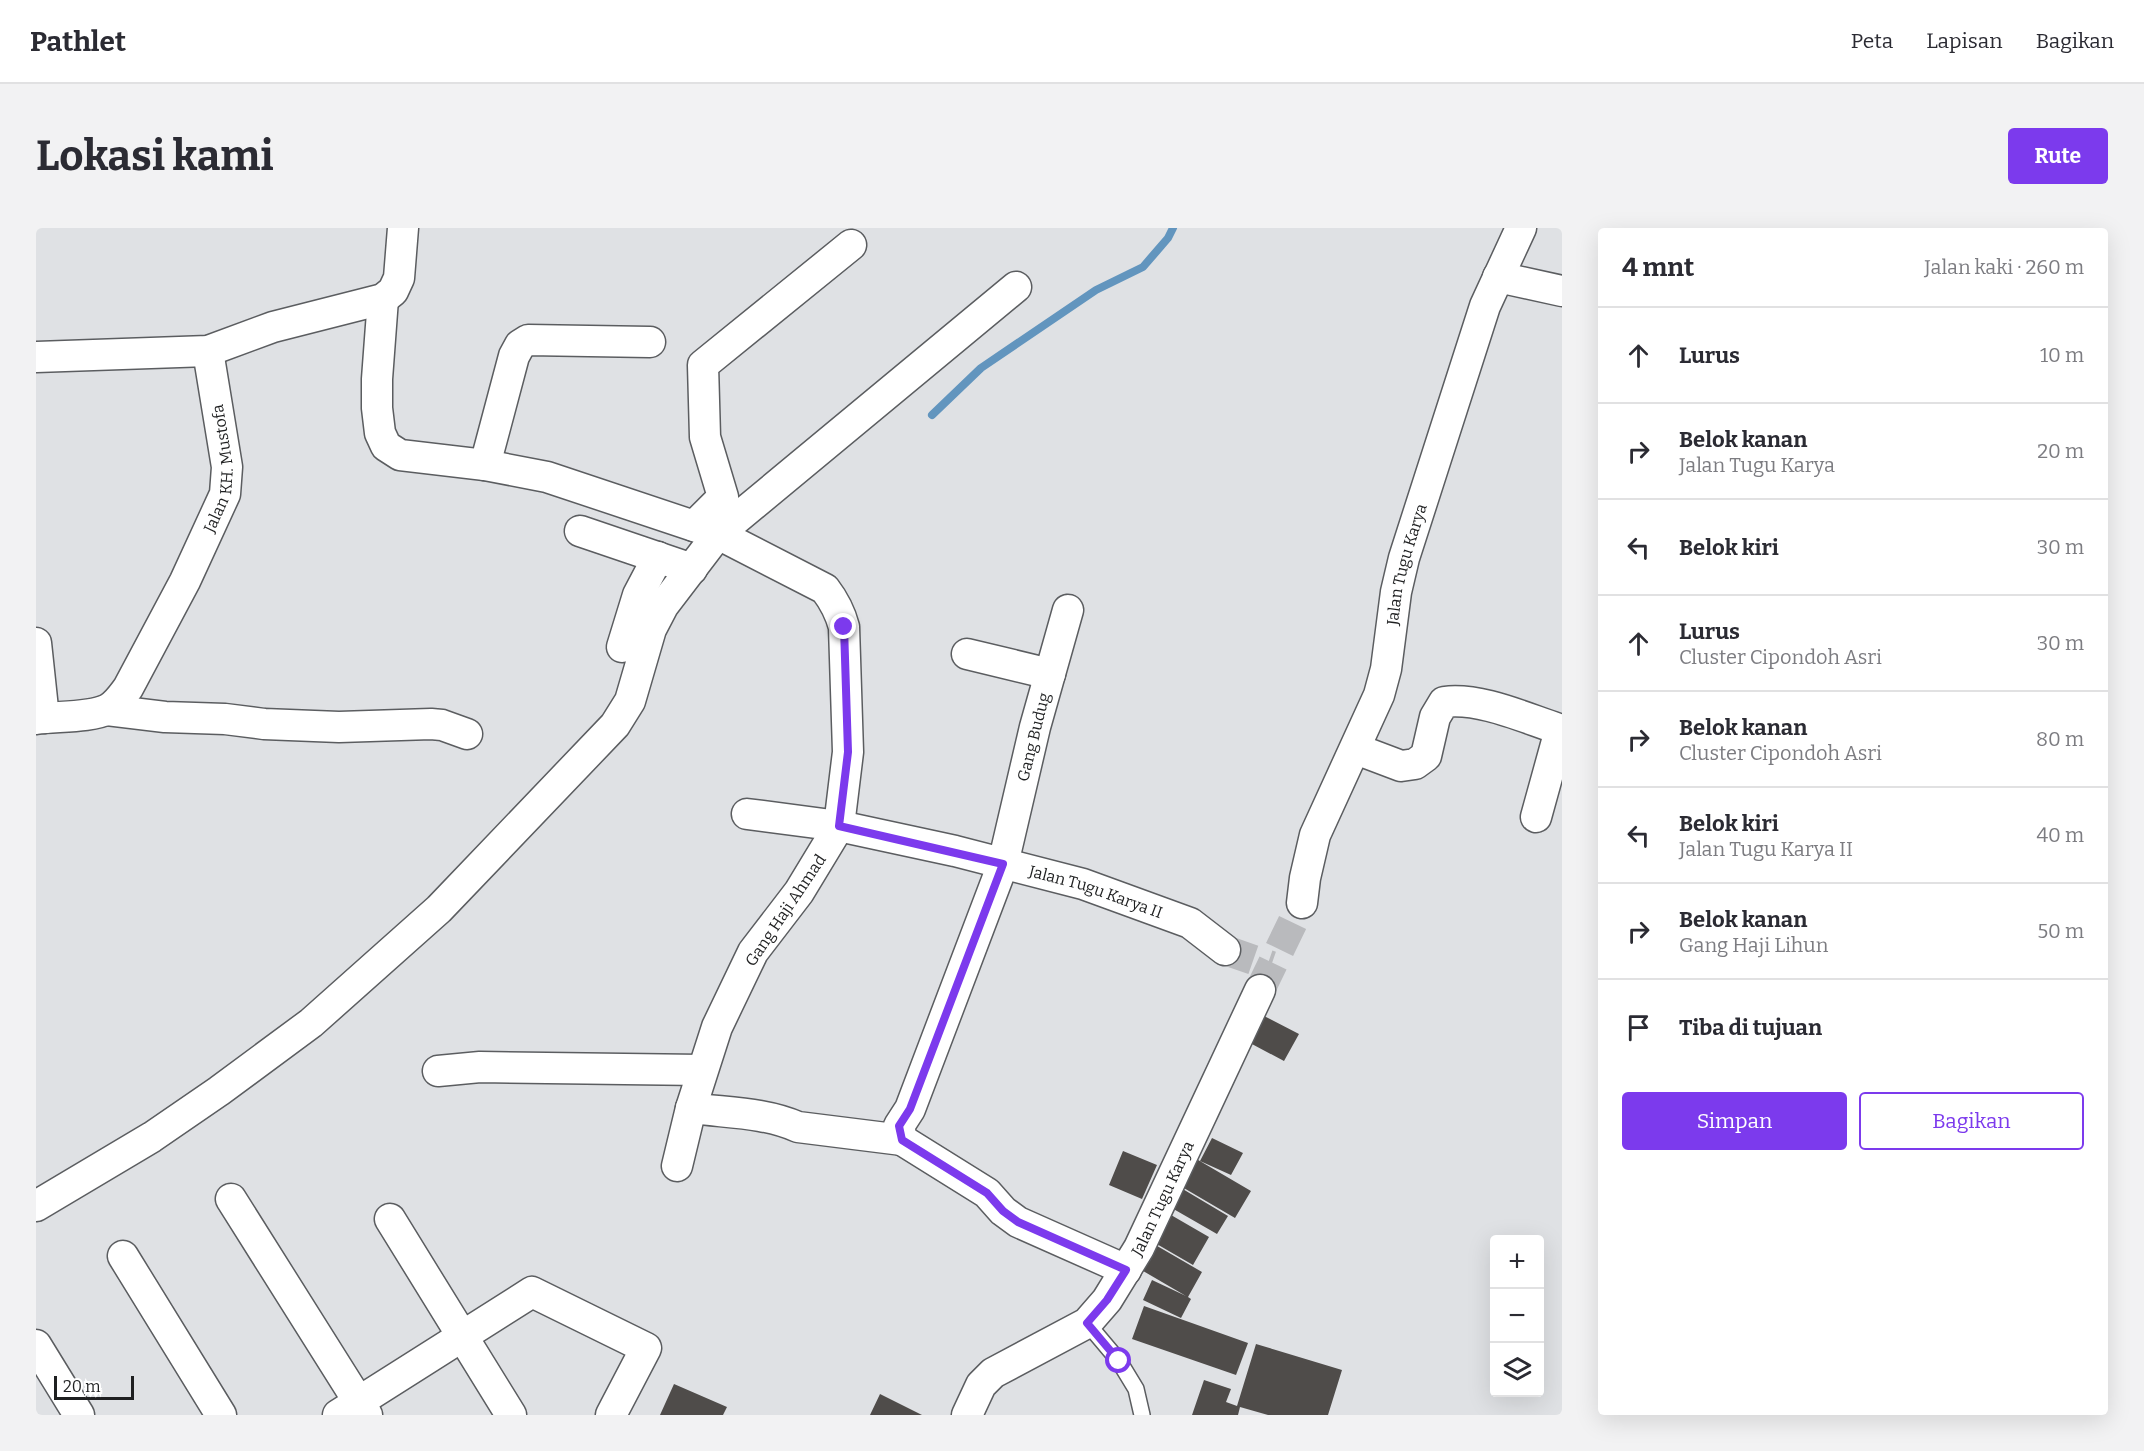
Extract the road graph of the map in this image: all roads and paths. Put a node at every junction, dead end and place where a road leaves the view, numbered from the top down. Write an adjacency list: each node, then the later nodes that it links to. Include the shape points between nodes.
1 (403, 228): 7 (street, via 399,278 393,291)
2 (1521, 228): 4 (street, Jalan Tugu Karya)
3 (851, 245): 12 (street, via 703,365 705,437 723,497)
4 (1498, 277): 6 (street); 25 (street, Jalan Tugu Karya, via 1481,315 1404,558 1386,669)
5 (1016, 287): 12 (street)
6 (1562, 291)
7 (383, 299): 9 (street, via 273,327); 11 (street, via 377,408 386,446 400,455)
8 (650, 342): 11 (street, via 528,340 520,345)
9 (208, 351): 10 (street); 21 (street, Jalan KH. Mustofa, via 227,467 225,494 185,581 128,688)
10 (36, 357)
11 (485, 465): 12 (street, via 547,477)
12 (706, 530): 15 (street); 28 (street, via 825,590 840,612 844,627 848,752)
13 (580, 531): 14 (street)
14 (658, 557): 15 (street); 18 (street, via 638,595)
15 (692, 569): 39 (street, via 663,606 651,629 630,701 615,725 439,909 311,1023 152,1137)
16 (1068, 610): 20 (street, Gang Budug)
17 (36, 643): 22 (street)
18 (622, 647)
19 (967, 654): 20 (street)
20 (1050, 674): 29 (street, Gang Budug)
21 (107, 710): 22 (street); 24 (street, via 264,724 431,724)
22 (40, 719)
23 (1561, 730): 25 (street, via 1489,706 1457,700 1444,702 1435,717 1426,756 1415,764 1401,766); 27 (street)
24 (467, 734)
25 (1356, 749): 30 (street, Jalan Tugu Karya, via 1316,835)
26 (747, 814): 28 (street, Jalan Tugu Karya II)
27 (1536, 818)
28 (839, 826): 29 (street, Jalan Tugu Karya II); 33 (street, Gang Haji Ahmad, via 799,892 753,952 717,1027)
29 (1003, 864): 31 (street, Jalan Tugu Karya II, via 1083,884 1190,923); 36 (street, Gang Budug, via 910,1109 899,1126)
30 (1302, 903)
31 (1225, 950)
32 (1260, 990): 42 (street, Jalan Tugu Karya)
33 (702, 1070): 34 (street, via 480,1067); 35 (street, Gang Haji Ahmad)
34 (438, 1071)
35 (691, 1108): 36 (street, via 752,1113 798,1127); 37 (street, Gang Haji Ahmad)
36 (902, 1140): 42 (street, via 987,1193 1018,1222)
37 (677, 1166)
38 (231, 1199): 46 (street)
39 (36, 1206)
40 (390, 1219): 44 (street)
41 (123, 1256): 48 (street)
42 (1126, 1270): 43 (street, Jalan Tugu Karya)
43 (1087, 1323): 51 (street, Jalan Tugu Karya, via 993,1373 981,1385); 52 (lane, via 1119,1361 1136,1389)
44 (464, 1336): 46 (street); 49 (street); 50 (street, via 532,1292 646,1348)
45 (36, 1346): 47 (street)
46 (354, 1411)
47 (79, 1415)
48 (221, 1415)
49 (511, 1415)
50 (610, 1415)
51 (967, 1415)
52 (1142, 1415)

